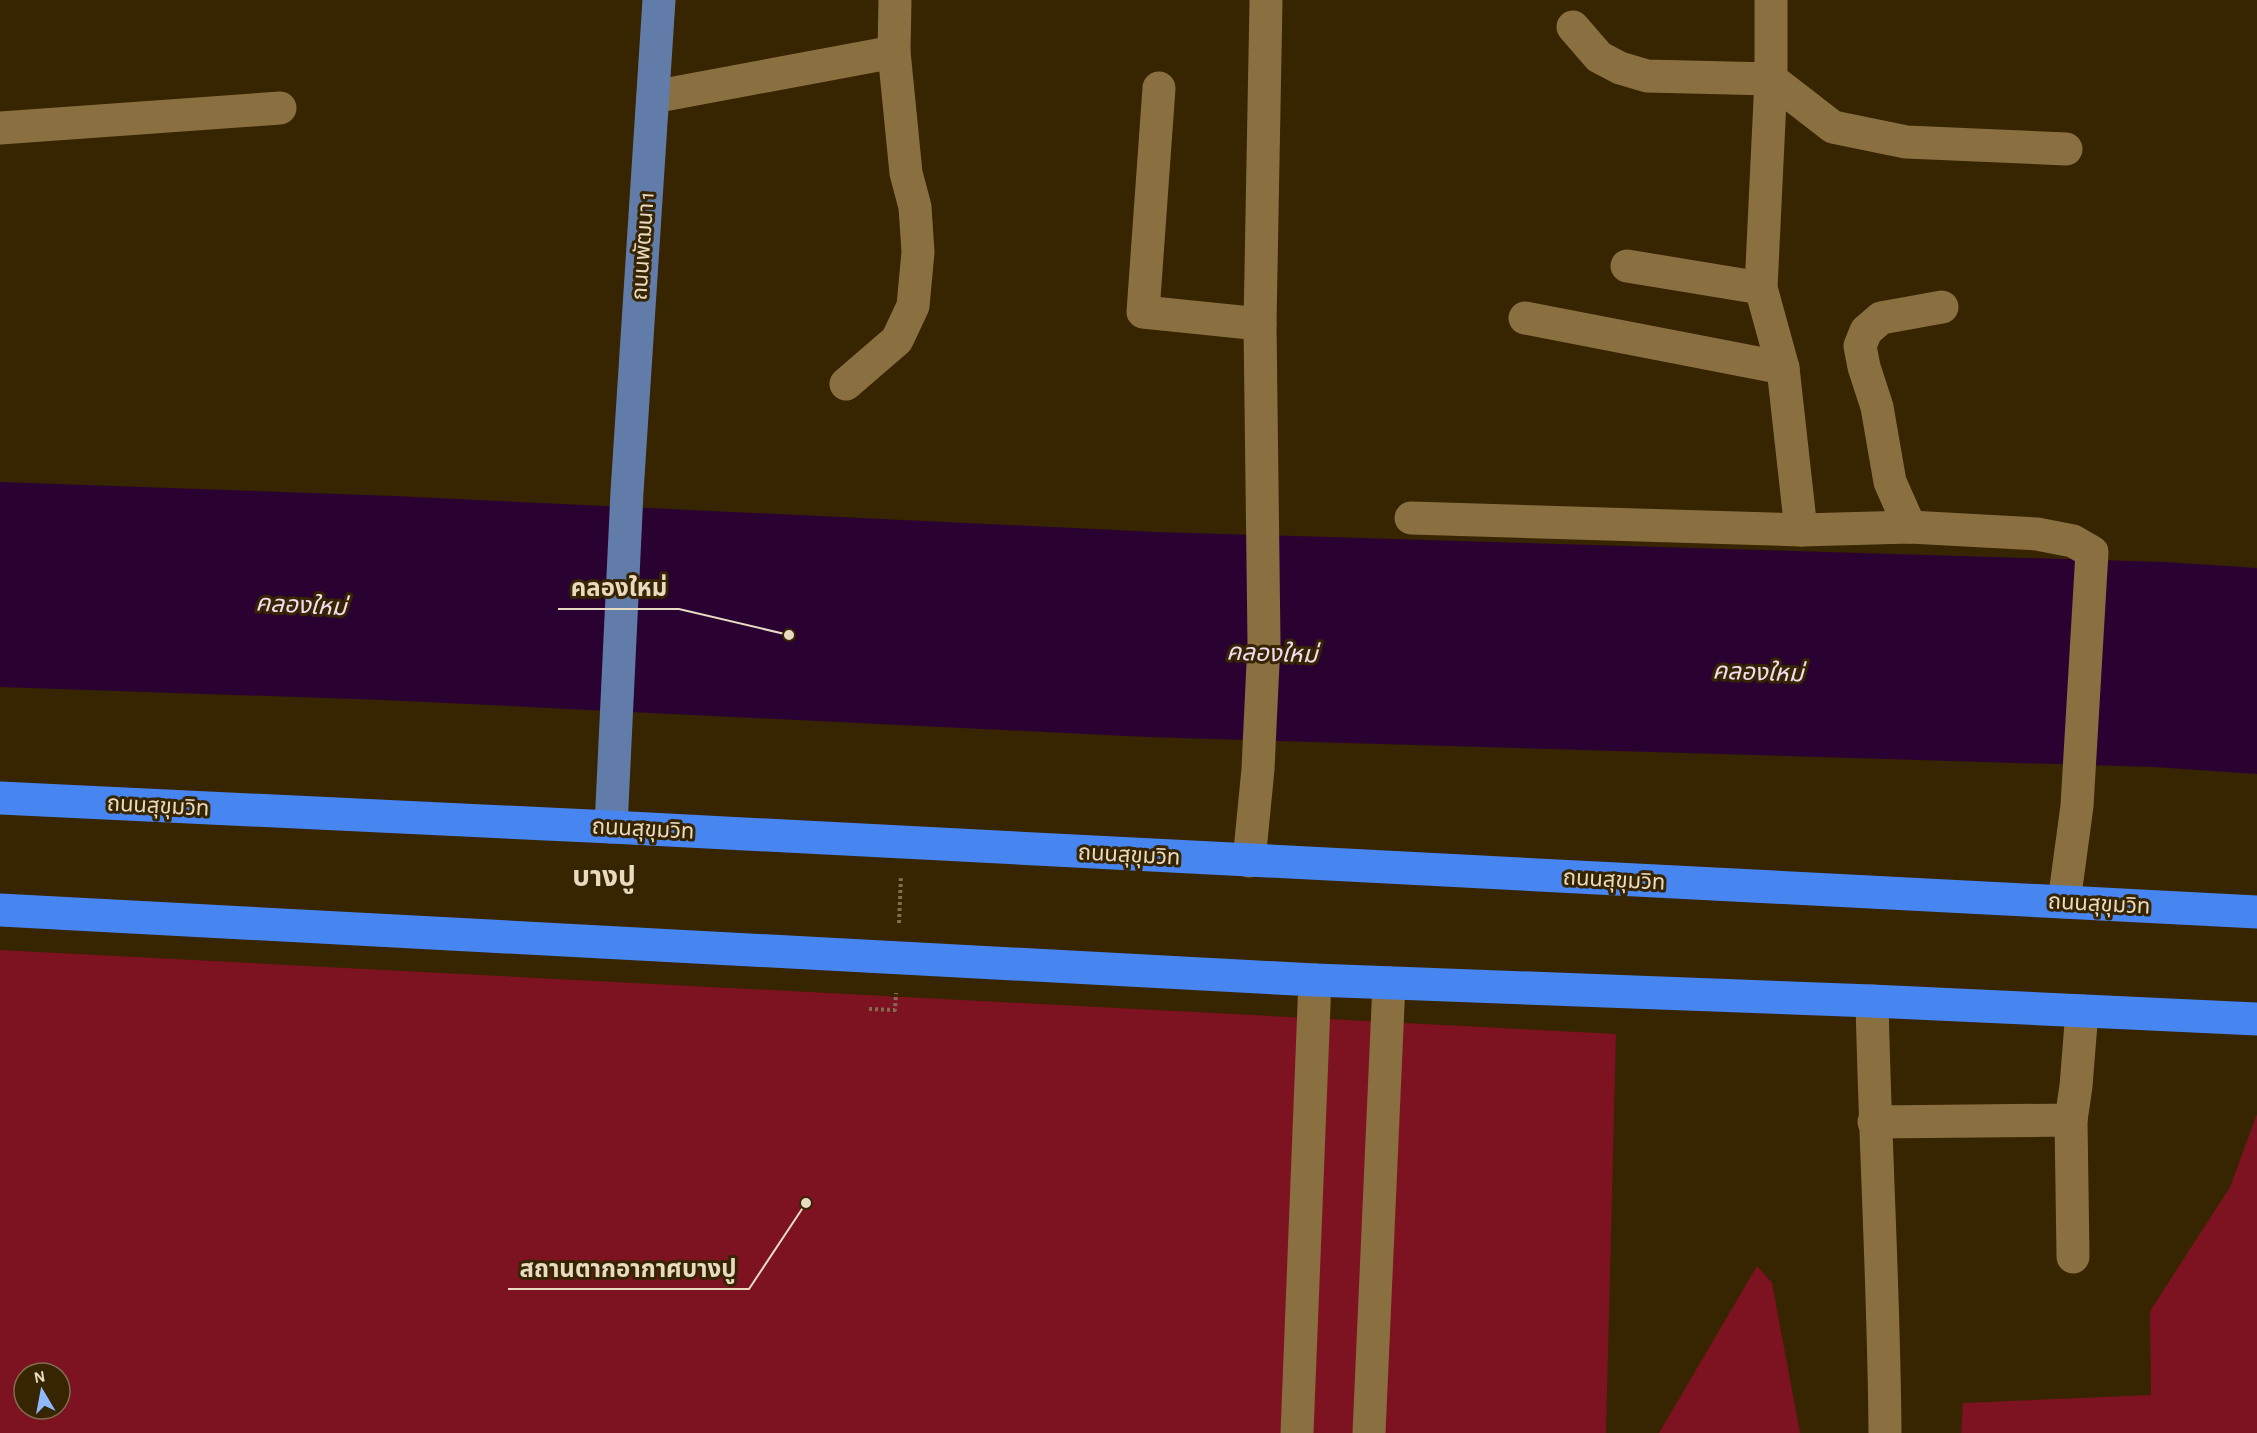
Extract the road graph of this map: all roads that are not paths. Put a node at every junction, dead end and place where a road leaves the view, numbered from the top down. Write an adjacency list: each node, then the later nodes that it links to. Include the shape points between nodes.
1 (659, 0): 9 (main road, ถนนพัฒนา 1)
2 (896, 0): 6 (street)
3 (1266, 0): 17 (street)
4 (1771, 0): 7 (street)
5 (1573, 27): 7 (street, via 1599,57 1647,76)
6 (894, 52): 9 (street); 19 (street, via 906,172 915,207 918,252 913,306 897,340)
7 (1771, 80): 12 (street, via 1833,127 1906,142); 14 (street)
8 (1159, 88): 17 (street, via 1143,312)
9 (653, 97): 24 (main road, ถนนพัฒนา 1, via 627,492)
10 (280, 108): 11 (street)
11 (0, 128)
12 (2066, 149)
13 (1627, 266): 14 (street)
14 (1761, 288): 18 (street)
15 (1942, 308): 21 (street, via 1881,318 1866,331 1860,346 1877,407 1890,482)
16 (1525, 318): 18 (street)
17 (1260, 324): 25 (street, via 1264,642)
18 (1783, 368): 22 (street)
19 (846, 384)
20 (1411, 518): 22 (street)
21 (1910, 527): 22 (street); 26 (street, via 2037,534 2073,541 2092,552 2077,806)
22 (1801, 530)
23 (0, 798): 24 (highway, ถนนสุขุมวิท)
24 (611, 827): 25 (highway, ถนนสุขุมวิท)
25 (1249, 861): 26 (highway, ถนนสุขุมวิท)
26 (2064, 902): 28 (highway, ถนนสุขุมวิท)
27 (0, 910): 29 (highway)
28 (2257, 912)
29 (1315, 980): 30 (highway); 37 (street)
30 (1389, 983): 31 (highway); 38 (street)
31 (1872, 1001): 32 (highway); 35 (street)
32 (2082, 1011): 33 (highway); 34 (street)
33 (2257, 1019)
34 (2071, 1120): 35 (street); 36 (street)
35 (1874, 1122): 39 (street)
36 (2073, 1257)
37 (1297, 1433)
38 (1369, 1433)
39 (1884, 1433)

